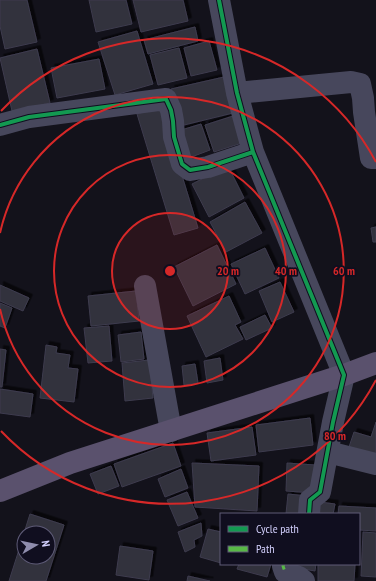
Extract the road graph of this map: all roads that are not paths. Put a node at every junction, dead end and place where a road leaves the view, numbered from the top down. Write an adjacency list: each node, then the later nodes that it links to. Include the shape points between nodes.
1 (219, 0): 2 (street)
2 (238, 93): 4 (street); 5 (street, via 351,82 360,84 371,158)
3 (0, 126): 4 (street, via 29,117 166,99 171,110 174,137 182,164 190,170 208,167)
4 (253, 152): 8 (street)
5 (376, 158)
6 (145, 286): 9 (street)
7 (376, 363): 8 (main road)
8 (344, 375): 9 (main road); 10 (street)
9 (172, 431): 12 (main road, via 70,463)
10 (328, 452): 11 (street); 13 (street, via 320,492 310,500)
11 (376, 464)
12 (0, 491)
13 (309, 513)
14 (284, 565): 15 (street, via 285,572)
15 (304, 581)

